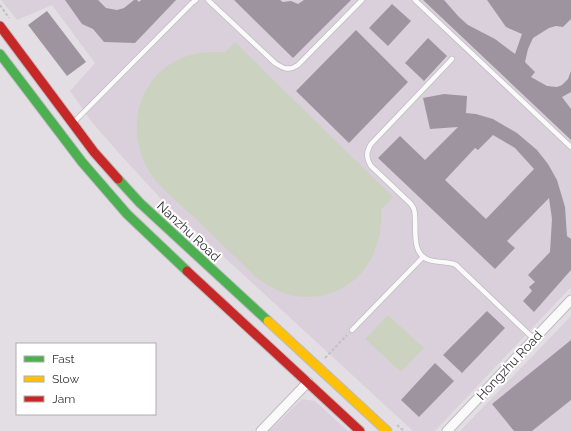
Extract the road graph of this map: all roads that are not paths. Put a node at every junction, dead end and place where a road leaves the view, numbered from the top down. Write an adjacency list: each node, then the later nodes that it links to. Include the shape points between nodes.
1 (196, 0): 8 (lane)
2 (208, 0): 3 (lane, via 275,63 292,69)
3 (362, 0)
4 (415, 0): 9 (lane)
5 (0, 26): 8 (main road, Nanzhu Road)
6 (0, 54): 14 (main road, via 82,162 127,214)
7 (452, 59): 10 (lane, via 371,144 367,155 371,166 414,209 417,248)
8 (72, 124): 17 (main road, Nanzhu Road, via 118,180 145,208)
9 (571, 147)
10 (423, 257): 12 (lane); 13 (lane, via 456,265)
11 (571, 300): 13 (street, Hongzhu Road)
12 (352, 330)
13 (534, 338): 18 (street, Hongzhu Road)
14 (308, 382): 15 (street); 16 (main road)
15 (261, 431)
16 (360, 431)
17 (387, 431)
18 (447, 431)

